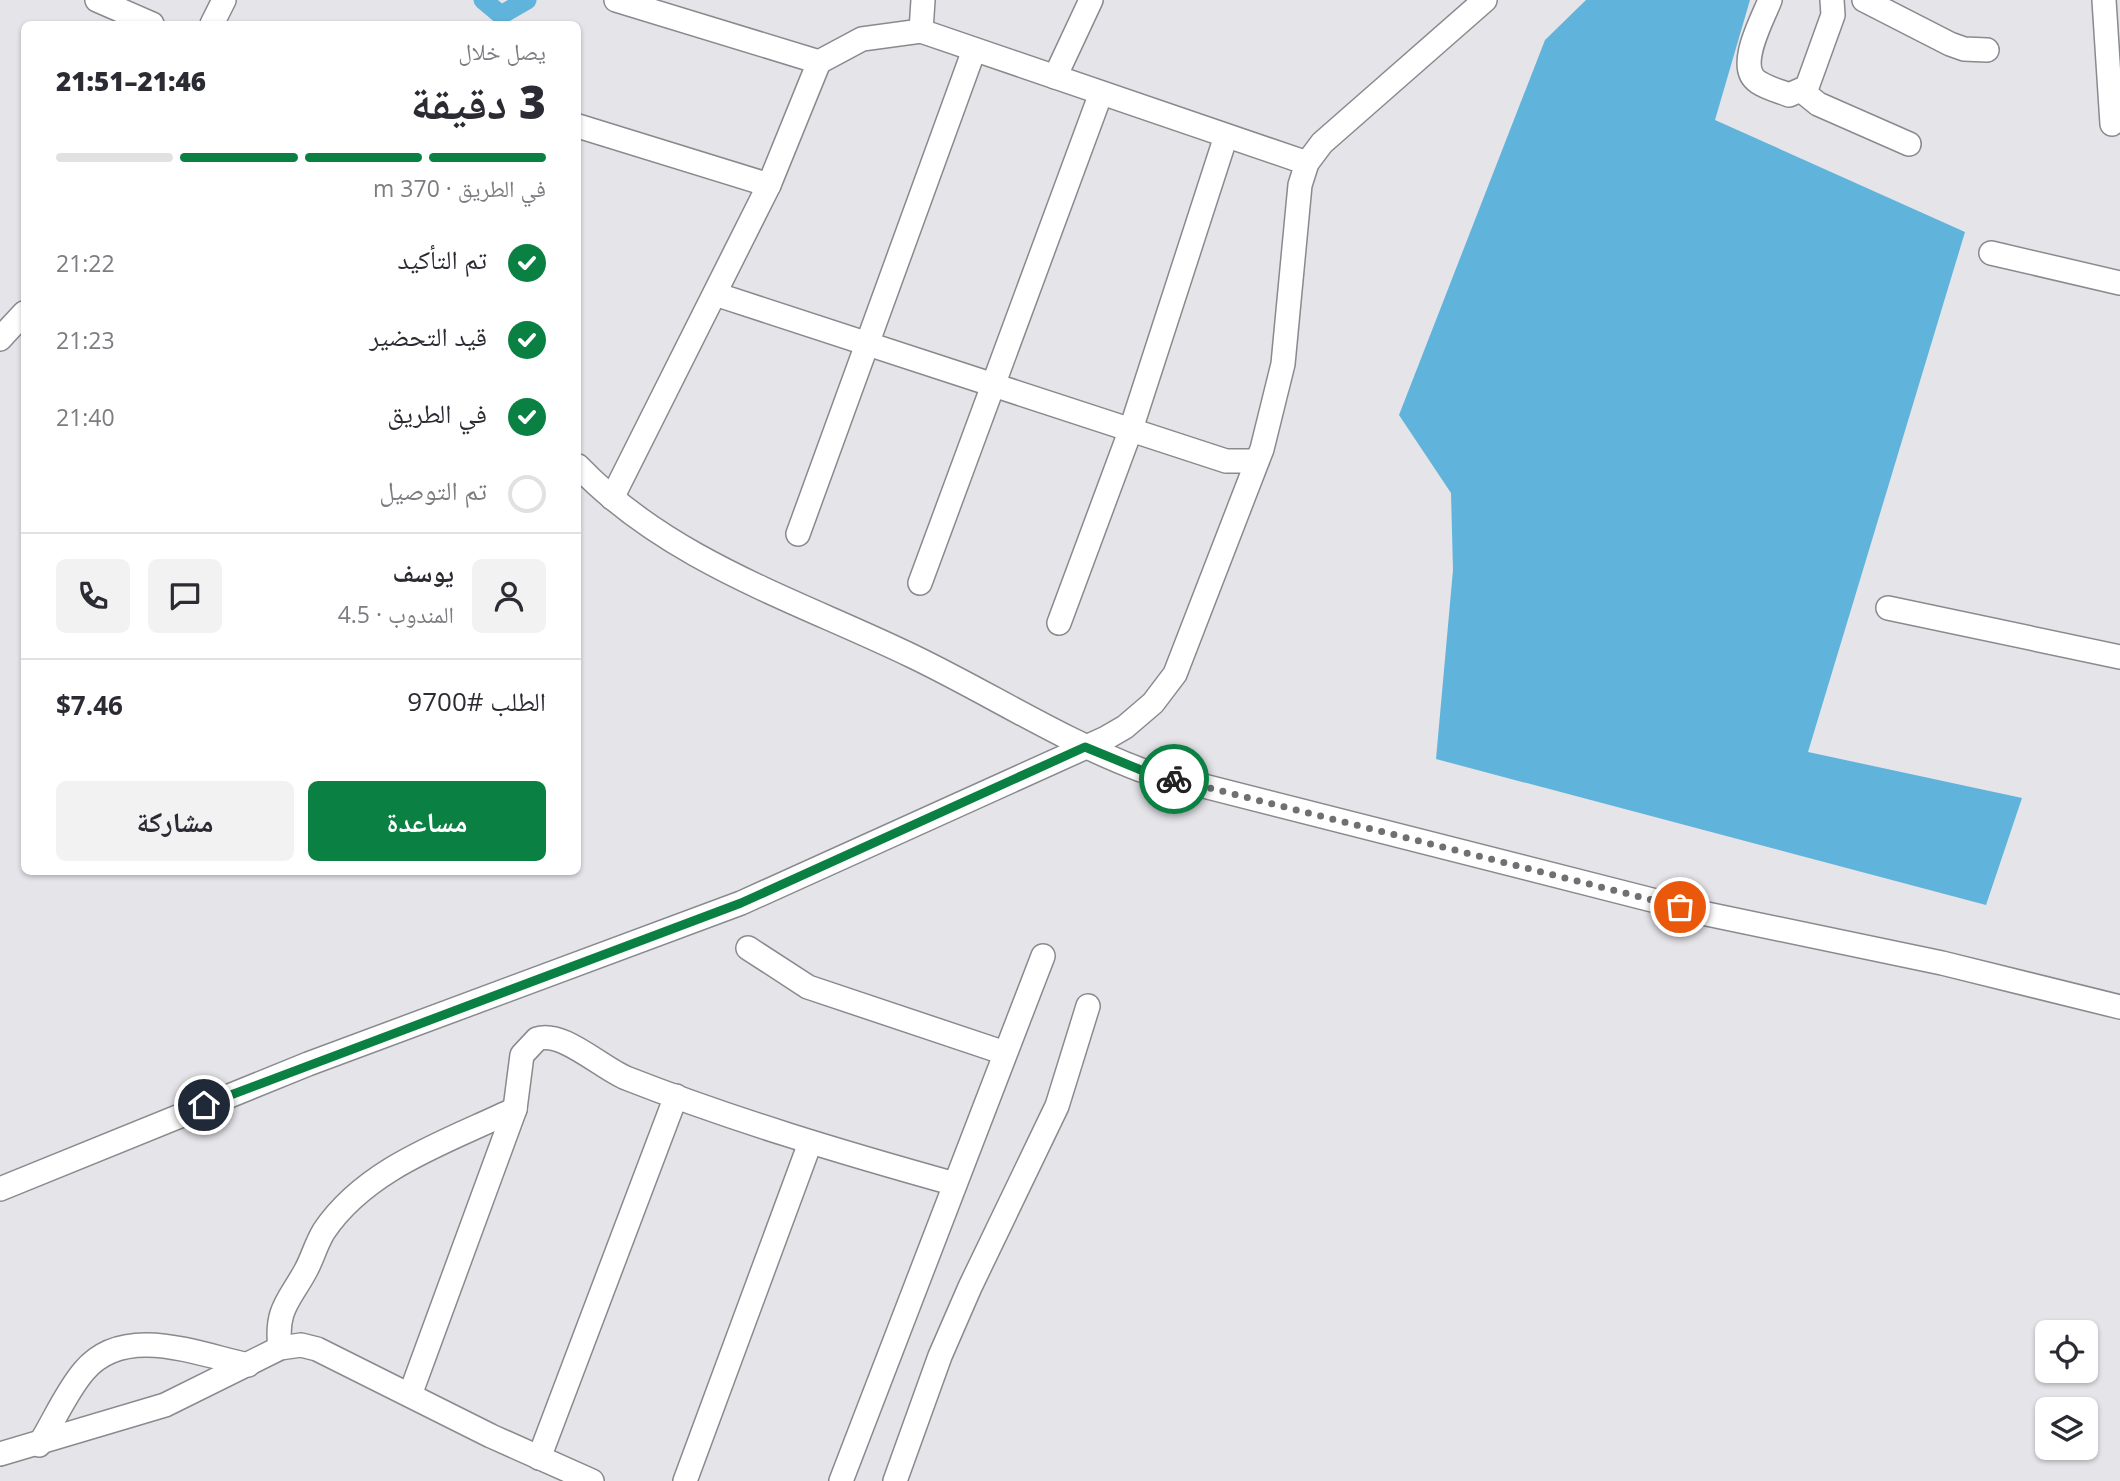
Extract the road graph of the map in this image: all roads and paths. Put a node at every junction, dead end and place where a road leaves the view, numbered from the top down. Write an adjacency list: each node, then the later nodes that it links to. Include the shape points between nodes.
1 (97, 0): 10 (street)
2 (616, 0): 14 (street)
3 (923, 0): 11 (street)
4 (1091, 0): 15 (street)
5 (1485, 0): 22 (street, via 1322,143)
6 (1770, 0): 16 (street, via 1749,52 1749,69 1756,81 1789,95)
7 (1832, 0): 16 (street, via 1833,15)
8 (1864, 0): 13 (street, via 1950,44)
9 (2104, 0): 18 (street)
10 (145, 21)
11 (921, 31): 12 (street); 14 (street, via 862,39)
12 (974, 50): 15 (street); 29 (street)
13 (1987, 50)
14 (819, 62): 23 (street)
15 (1055, 77): 17 (street)
16 (1802, 91): 21 (street, via 1818,104)
17 (1101, 93): 20 (street); 30 (street)
18 (2112, 124)
19 (581, 127): 23 (street)
20 (1226, 136): 22 (street); 31 (street)
21 (1909, 144)
22 (1307, 163): 32 (street, via 1300,185 1283,365)
23 (769, 185): 26 (street)
24 (1991, 253): 25 (street)
25 (2120, 283)
26 (715, 294): 29 (street); 34 (street)
27 (21, 316): 28 (street)
28 (0, 339)
29 (869, 344): 30 (street); 35 (street)
30 (992, 384): 31 (street); 36 (street)
31 (1131, 429): 32 (street, via 1226,461); 38 (street)
32 (1258, 461): 40 (street, via 1175,674 1139,716)
33 (581, 469): 34 (street)
34 (612, 498): 40 (street, via 700,559 913,657)
35 (797, 534)
36 (920, 583)
37 (1888, 608): 39 (street)
38 (1059, 623)
39 (2120, 657)
40 (1085, 747): 44 (street, via 1167,777 1694,910); 50 (street, via 741,903 308,1064)
41 (748, 947): 45 (street, via 808,987)
42 (1043, 956): 45 (street)
43 (1088, 1006): 60 (street, via 1057,1107 940,1356)
44 (2120, 1007)
45 (1005, 1053): 49 (street)
46 (676, 1096): 47 (street, via 621,1076 559,1038 544,1036 530,1043 522,1055); 48 (street); 56 (street)
47 (516, 1109): 51 (street, via 389,1170 353,1197 325,1230 307,1269 286,1299 279,1323); 53 (street)
48 (810, 1143): 49 (street); 58 (street)
49 (955, 1184): 59 (street)
50 (0, 1189)
51 (280, 1348): 52 (street); 53 (street, via 301,1345 317,1349)
52 (248, 1365): 54 (street, via 165,1405); 54 (street, via 154,1345 109,1351 82,1372)
53 (410, 1395): 56 (street)
54 (40, 1445): 55 (street)
55 (0, 1454)
56 (539, 1458): 57 (street)
57 (592, 1481)
58 (685, 1481)
59 (841, 1481)
60 (895, 1481)

